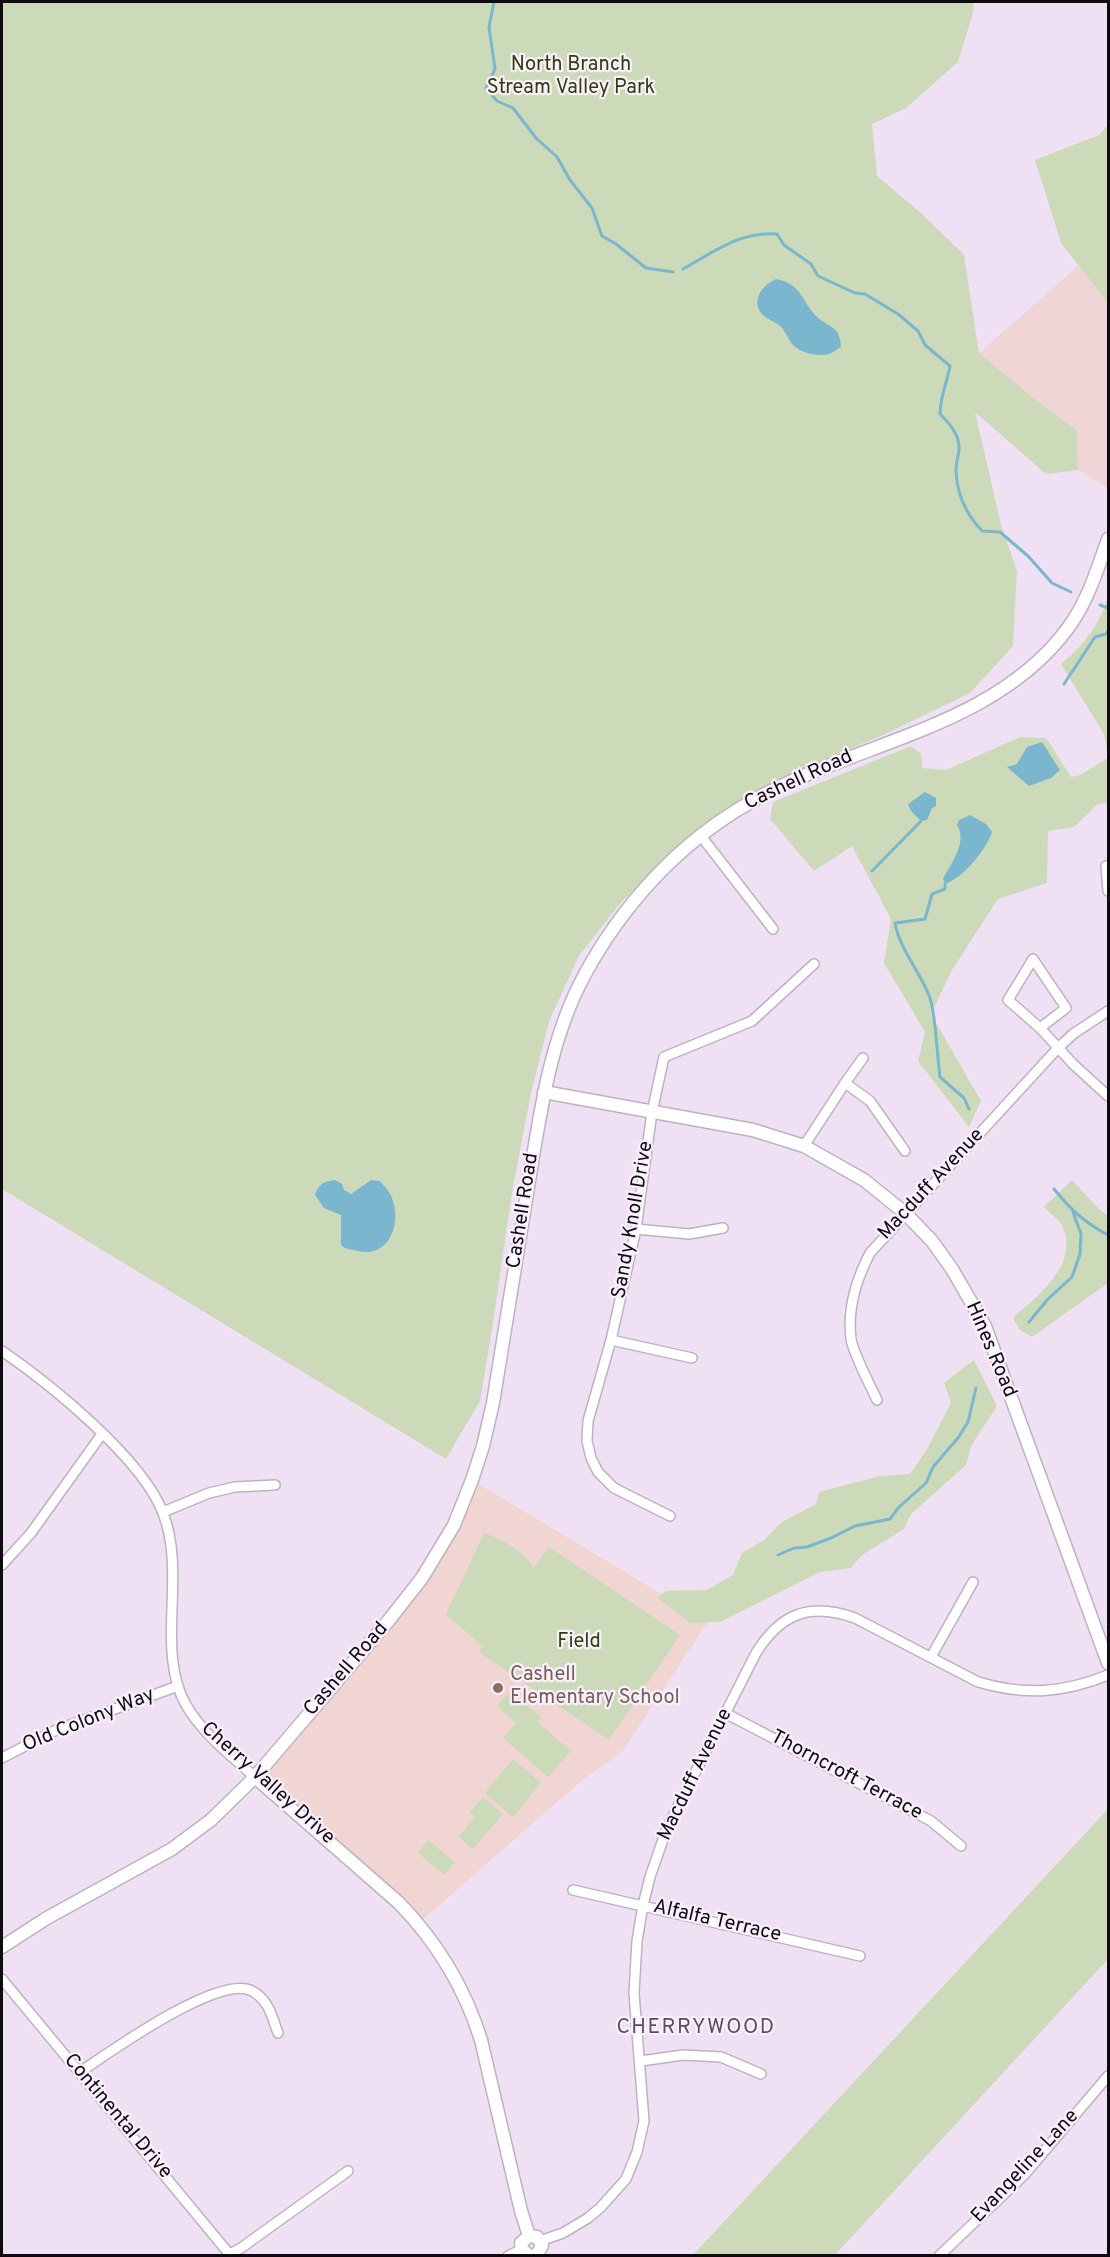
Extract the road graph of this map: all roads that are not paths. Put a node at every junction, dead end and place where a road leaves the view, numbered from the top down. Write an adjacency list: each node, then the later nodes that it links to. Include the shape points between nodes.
1 (1108, 539): 2 (street, Cashell Road, via 1091,589 1069,628 1012,685 951,717 780,786 747,803)
2 (701, 836): 5 (street); 12 (street, Cashell Road, via 663,868 636,898 583,977 557,1041)
3 (1108, 866): 4 (street)
4 (1108, 891)
5 (773, 929)
6 (814, 964): 14 (street, Sandy Knoll Drive, via 752,1021 664,1057)
7 (1108, 1011): 9 (street, Macduff Avenue)
8 (1040, 1029): 8 (street, via 1066,1008 1033,959 1008,1000); 9 (street)
9 (1058, 1048): 13 (street); 17 (street, Macduff Avenue)
10 (863, 1058): 11 (street)
11 (845, 1083): 15 (street); 16 (street, via 870,1101)
12 (544, 1092): 14 (street, Hines Road); 36 (street, Cashell Road, via 493,1403 481,1452 454,1525 396,1612)
13 (1108, 1096)
14 (652, 1112): 15 (street, Hines Road, via 753,1130); 19 (street, Sandy Knoll Drive)
15 (804, 1146): 17 (street, Hines Road, via 864,1180)
16 (905, 1151)
17 (905, 1213): 23 (street, Macduff Avenue, via 870,1253 853,1293 851,1341); 31 (street, Hines Road, via 952,1269 985,1326)
18 (723, 1228): 19 (street, via 689,1234)
19 (636, 1229): 20 (street, Sandy Knoll Drive)
20 (611, 1340): 22 (street); 27 (street, Sandy Knoll Drive, via 588,1421 591,1458 614,1488)
21 (2, 1351): 24 (street, Cherry Valley Drive, via 40,1378)
22 (692, 1358)
23 (877, 1400)
24 (102, 1434): 26 (street, Cherry Valley Drive, via 141,1475); 28 (street, via 31,1533)
25 (275, 1485): 26 (street, via 209,1493)
26 (163, 1512): 33 (street, Cherry Valley Drive, via 174,1555 172,1644)
27 (670, 1516)
28 (2, 1565)
29 (973, 1582): 30 (street)
30 (931, 1657): 32 (street, Macduff Avenue, via 978,1682 1021,1691 1070,1688); 34 (street, Macduff Avenue, via 855,1618 833,1611 802,1612 767,1635)
31 (1108, 1663)
32 (1108, 1675)
33 (178, 1686): 35 (street, Old Colony Way, via 54,1731); 36 (street, Cherry Valley Drive, via 200,1725)
34 (726, 1714): 37 (street, Thorncroft Terrace, via 931,1821); 39 (street, Macduff Avenue, via 667,1828)
35 (2, 1758)
36 (255, 1776): 40 (street, Cashell Road, via 211,1820 172,1849); 49 (street, Cherry Valley Drive, via 419,1923 453,1974 473,2014 521,2211)
37 (961, 1846)
38 (573, 1890): 39 (street, Alfalfa Terrace)
39 (643, 1905): 41 (street, Alfalfa Terrace); 44 (street, Macduff Avenue, via 634,1993)
40 (2, 1947)
41 (860, 1956)
42 (2, 1979): 45 (street, Continental Drive)
43 (278, 2033): 45 (street, via 267,2003 254,1992 233,1987 215,1992 135,2034)
44 (641, 2061): 46 (street, via 683,2055 721,2057); 49 (street, Macduff Avenue, via 644,2121 626,2179 588,2218 563,2233)
45 (80, 2072): 51 (street, Continental Drive)
46 (762, 2074)
47 (1108, 2076): 54 (street, Evangeline Lane, via 1024,2175)
48 (348, 2170): 51 (street)
49 (535, 2238): 50 (street, via 524,2238); 53 (street, via 541,2250)
50 (525, 2252): 52 (street)
51 (231, 2255)
52 (508, 2256)
53 (534, 2256)
54 (939, 2256)

